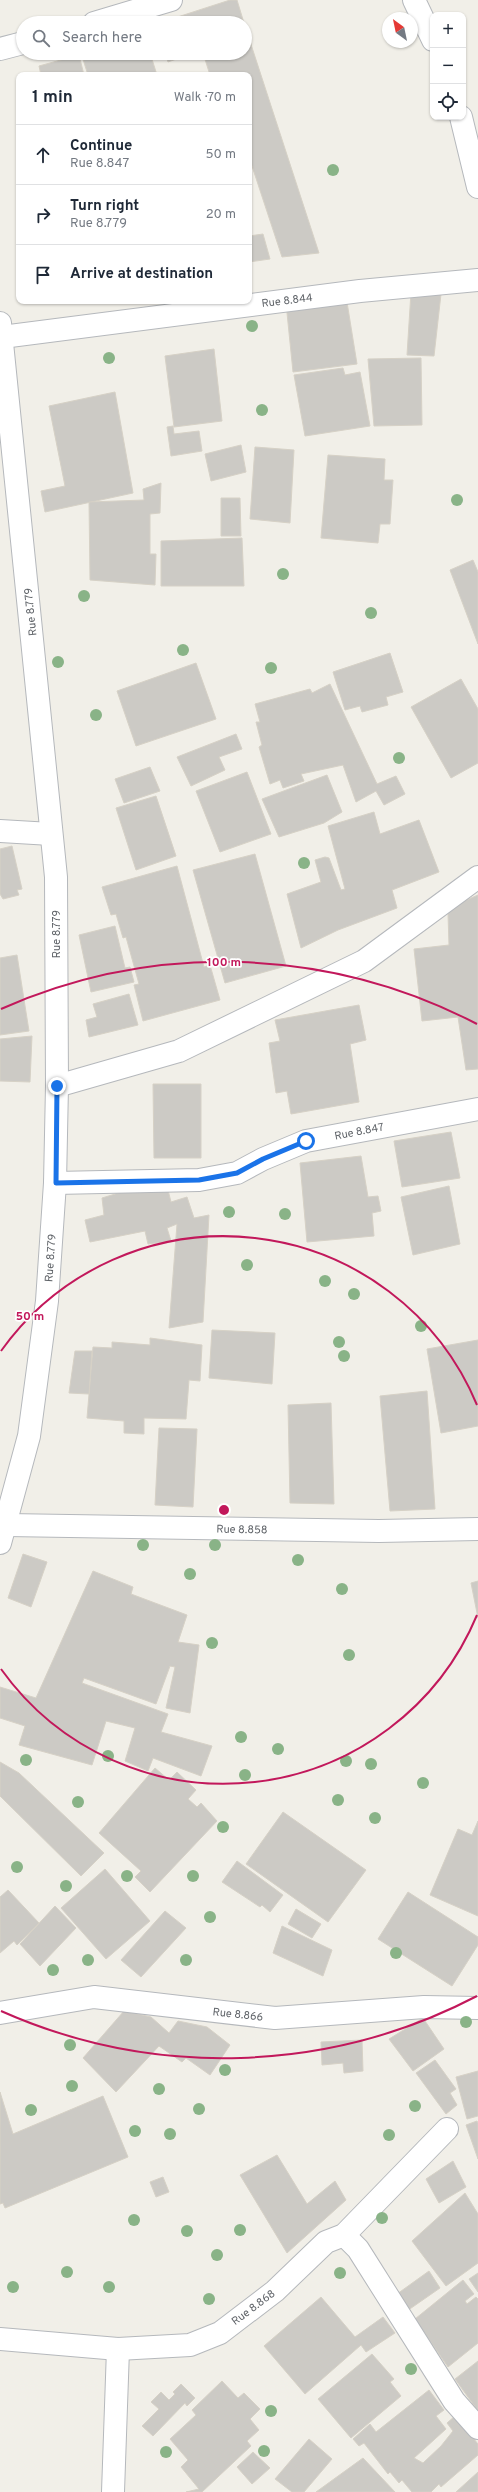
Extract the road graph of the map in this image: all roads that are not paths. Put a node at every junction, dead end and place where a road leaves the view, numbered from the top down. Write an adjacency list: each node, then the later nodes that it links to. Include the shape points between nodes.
1 (171, 0): 3 (street)
2 (414, 0): 4 (street)
3 (117, 16)
4 (430, 34)
5 (16, 45): 6 (street)
6 (0, 49)
7 (462, 120): 8 (street)
8 (478, 188)
9 (478, 280): 10 (street, Rue 8.844)
10 (252, 303)
11 (244, 304): 12 (street, Rue 8.844)
12 (1, 330): 14 (street, Rue 8.779)
13 (0, 831): 14 (street)
14 (52, 834): 16 (street, Rue 8.779, via 56,877)
15 (478, 877): 16 (street, via 364,961 179,1051)
16 (57, 1086): 18 (street, Rue 8.779)
17 (478, 1109): 18 (street, Rue 8.847, via 306,1141 237,1173 199,1180)
18 (56, 1183): 20 (street, Rue 8.779, via 47,1301 29,1436)
19 (478, 1529): 20 (street, Rue 8.858)
20 (3, 1534)
21 (478, 2008): 22 (street, Rue 8.866, via 424,2006 274,2018 94,1997)
22 (0, 2013)
23 (447, 2130): 24 (street, Rue 8.868)
24 (344, 2235): 26 (street, Rue 8.868, via 326,2242 275,2291 220,2333 190,2345); 27 (street, via 358,2249 454,2401)
25 (0, 2339): 26 (street, Rue 8.868)
26 (118, 2349): 28 (street)
27 (478, 2428)
28 (113, 2492)

